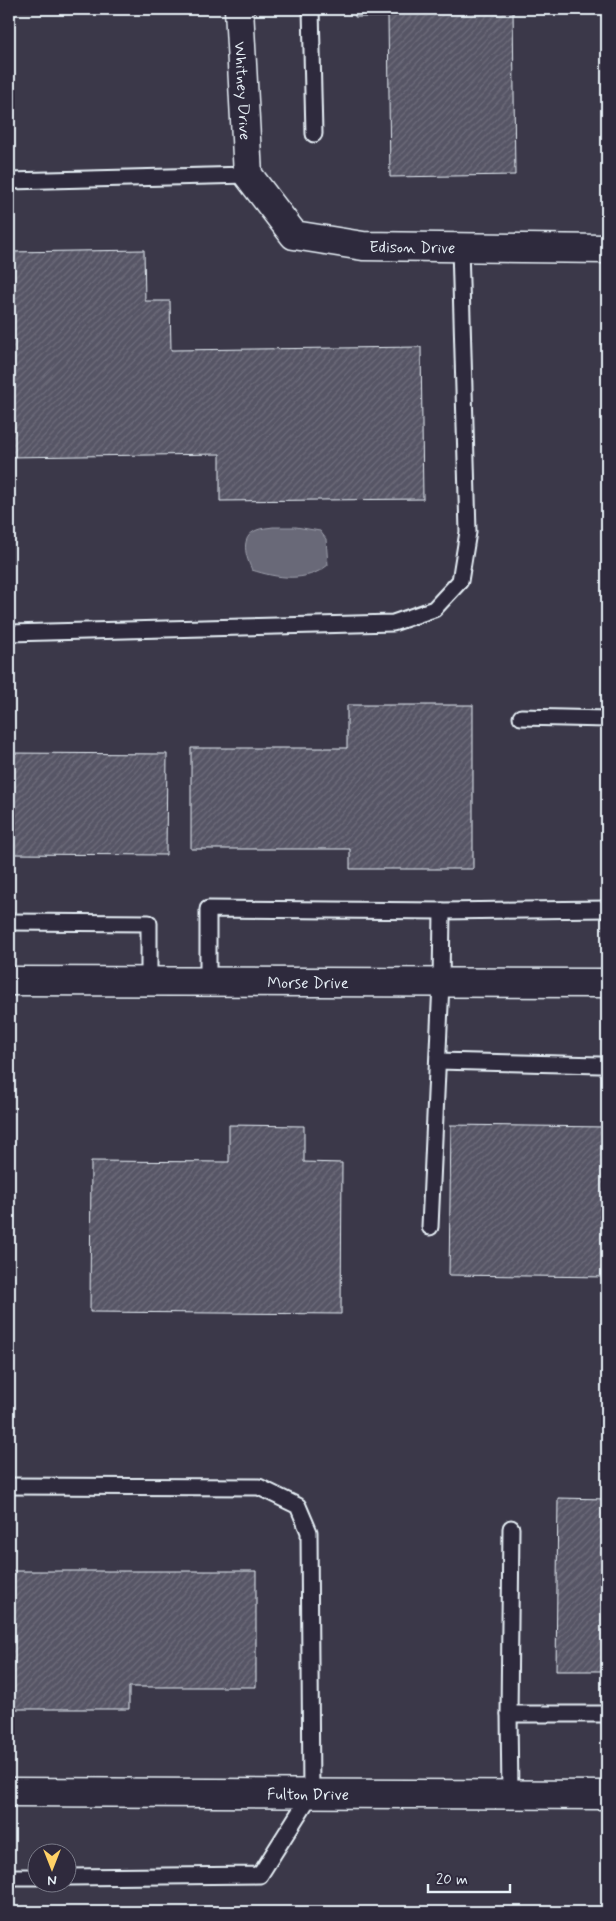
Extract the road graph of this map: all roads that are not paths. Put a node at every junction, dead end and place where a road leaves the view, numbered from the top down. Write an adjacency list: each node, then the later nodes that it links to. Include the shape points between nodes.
1 (240, 9): 4 (street, Whitney Drive)
2 (312, 9): 3 (lane)
3 (314, 134)
4 (248, 175): 5 (lane); 6 (street, Edison Drive, via 294,235 363,246)
5 (9, 181)
6 (460, 247): 7 (street, Edison Drive); 8 (lane, via 468,532 460,581 434,609 393,623)
7 (607, 249)
8 (9, 633)
9 (521, 717): 10 (lane)
10 (607, 719)
11 (607, 909): 12 (lane)
12 (442, 911): 16 (lane, via 208,909); 17 (lane)
13 (9, 922): 15 (lane, via 149,923)
14 (9, 981): 15 (street, Morse Drive)
15 (149, 982): 16 (street, Morse Drive)
16 (208, 982): 17 (street, Morse Drive)
17 (441, 983): 18 (street, Morse Drive); 19 (lane)
18 (607, 984)
19 (438, 1061): 20 (lane); 21 (lane)
20 (600, 1064)
21 (430, 1227)
22 (9, 1486): 27 (lane, via 259,1487 298,1506 309,1532)
23 (511, 1528): 24 (lane)
24 (509, 1714): 25 (lane); 28 (lane)
25 (607, 1714)
26 (9, 1792): 27 (street, Fulton Drive)
27 (311, 1794): 28 (street, Fulton Drive); 32 (lane, via 260,1875)
28 (510, 1794): 29 (street, Fulton Drive)
29 (607, 1795)
30 (9, 1877): 31 (lane)
31 (28, 1877)
32 (78, 1877)

